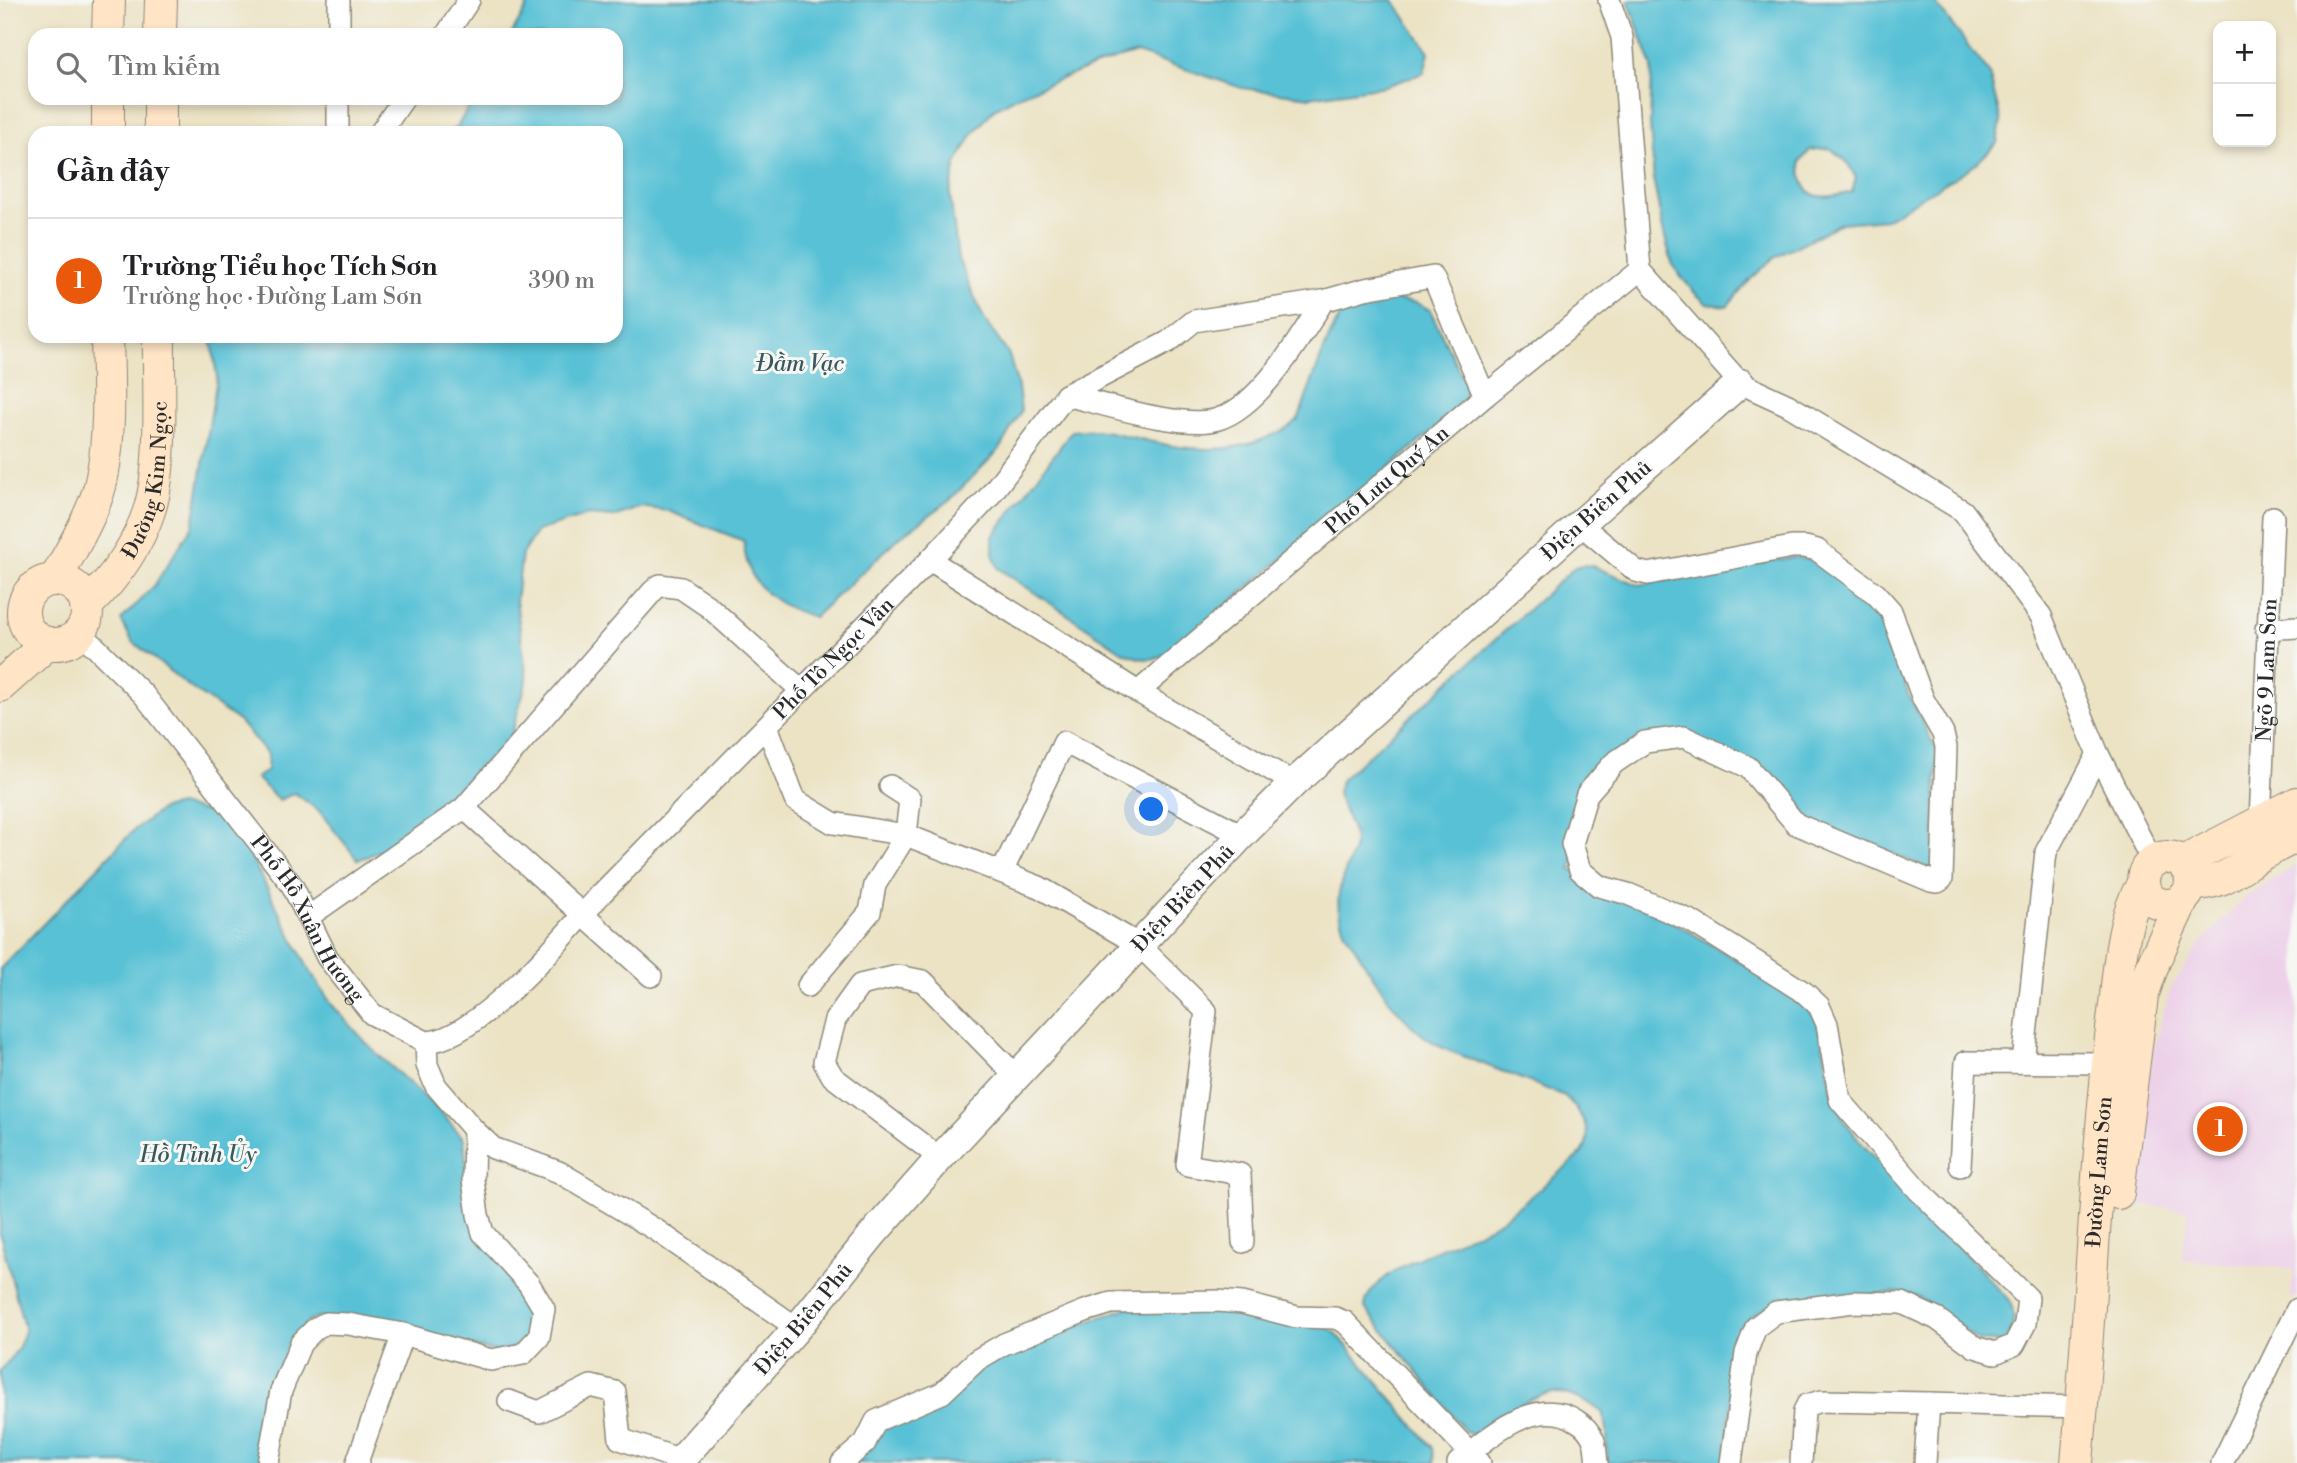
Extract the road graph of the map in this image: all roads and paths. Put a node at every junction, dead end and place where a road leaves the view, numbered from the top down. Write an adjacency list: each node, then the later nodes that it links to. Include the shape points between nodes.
1 (108, 0): 6 (main road)
2 (160, 0): 7 (main road)
3 (339, 0): 8 (street)
4 (469, 0): 9 (street)
5 (1609, 0): 18 (street, via 1622,37)
6 (108, 28)
7 (160, 28)
8 (339, 28)
9 (451, 28)
10 (108, 105): 14 (main road)
11 (160, 105): 15 (main road)
12 (338, 105): 16 (street)
13 (399, 105): 17 (street)
14 (108, 126)
15 (160, 126)
16 (338, 126)
17 (385, 126)
18 (1640, 270): 22 (street); 24 (street, Phố Lưu Quý An)
19 (1323, 301): 23 (street, via 1194,321 1168,342); 23 (street, via 1287,359 1240,409 1217,420 1177,421); 24 (street, via 1433,277)
20 (107, 343): 28 (main road, Đường Kim Ngọc, via 102,479)
21 (159, 343): 30 (main road, Đường Kim Ngọc, via 157,458 150,508 126,561)
22 (1741, 383): 26 (street, Điện Biên Phủ); 39 (street, via 1788,405 1963,511 2041,616)
23 (1066, 395): 27 (street, Phố Tô Ngọc Vân, via 988,498)
24 (1485, 396): 37 (street, Phố Lưu Quý An)
25 (2273, 517): 32 (street, Ngõ 9 Lam Sơn)
26 (1580, 524): 40 (street, Điện Biên Phủ); 75 (street, via 1636,571 1648,574 1792,547 1817,550 1876,594 1891,611 1946,747 1942,879 1938,882 1796,824 1748,767 1684,737 1645,742 1614,763 1587,794 1572,844 1580,870 1599,886 1690,921 1819,1006 1827,1024 1840,1100 1919,1191 2028,1298 2025,1324 2014,1345 1995,1353 1975,1347 1937,1319 1902,1303 1854,1302 1776,1312 1756,1327 1745,1353)
27 (930, 560): 36 (street, Phố Tô Ngọc Vân); 37 (street)
28 (55, 580): 29 (main road, via 33,588); 30 (main road, via 80,593)
29 (23, 614): 33 (main road); 34 (main road, via 31,633)
30 (83, 619): 34 (main road, via 65,642); 51 (street, Phố Hồ Xuân Hương, via 292,885)
31 (2297, 627): 32 (street)
32 (2266, 629): 44 (street, Ngõ 9 Lam Sơn)
33 (0, 636)
34 (48, 643): 35 (main road)
35 (0, 686)
36 (802, 690): 38 (street, Phố Tô Ngọc Vân); 43 (street, via 709,607 681,588 660,585)
37 (1138, 692): 40 (street)
38 (766, 726): 45 (street, via 795,800 832,823); 50 (street, Phố Tô Ngọc Vân)
39 (2098, 754): 49 (street, via 2129,819); 56 (street, via 2046,852)
40 (1294, 783): 46 (street, Điện Biên Phủ)
41 (891, 786): 45 (street, via 910,799)
42 (2297, 803): 44 (main road)
43 (464, 808): 50 (street); 51 (street)
44 (2260, 822): 49 (main road)
45 (906, 835): 48 (street); 54 (street, via 875,885 870,912)
46 (1241, 835): 48 (street, via 1064,742); 52 (street, Điện Biên Phủ)
47 (2297, 836): 49 (main road, via 2207,885)
48 (1002, 872): 52 (street, via 1039,887)
49 (2170, 878): 57 (main road, Đường Lam Sơn, via 2134,898); 79 (main road, Đường Lam Sơn, via 2155,959 2142,996 2112,1258)
50 (583, 915): 53 (street); 55 (street, Phố Tô Ngọc Vân, via 556,947 472,1025 438,1042)
51 (308, 917): 55 (street, Phố Hồ Xuân Hương, via 327,957 372,1014)
52 (1139, 944): 58 (street, Điện Biên Phủ); 62 (street, via 1206,1011 1186,1165 1240,1174)
53 (651, 976)
54 (808, 986)
55 (426, 1042): 59 (street, via 427,1065 436,1086)
56 (2022, 1062): 57 (street); 61 (street, via 1966,1062)
57 (2107, 1063): 68 (main road, Đường Lam Sơn)
58 (1016, 1076): 60 (street, Điện Biên Phủ); 60 (street, via 923,981 898,976 860,985 835,1020 824,1062 832,1077)
59 (474, 1130): 64 (street, via 493,1148 559,1172 656,1230); 65 (street, via 473,1180 480,1224 530,1284 544,1309 538,1337 523,1354 491,1360)
60 (940, 1158): 64 (street, Điện Biên Phủ)
61 (1960, 1166)
62 (1243, 1242)
63 (2297, 1309): 80 (street)
64 (797, 1328): 70 (street, Điện Biên Phủ)
65 (403, 1334): 71 (street, via 326,1323 310,1332 281,1391); 72 (street)
66 (509, 1401): 70 (street, via 539,1412 591,1386 615,1392 620,1439)
67 (1929, 1403): 68 (street); 76 (street, via 1822,1401 1807,1405); 77 (street)
68 (2082, 1407): 78 (main road, Đường Lam Sơn)
69 (1469, 1460): 73 (street, via 1345,1322 1297,1317 1242,1303 1184,1300 1111,1304 1004,1344 977,1360 942,1393 876,1421 865,1443); 74 (street, via 1507,1425 1543,1411 1564,1413 1584,1425 1594,1440)
70 (679, 1461)
71 (268, 1463)
72 (359, 1463)
73 (842, 1463)
74 (1597, 1463)
75 (1731, 1463)
76 (1801, 1463)
77 (1925, 1463)
78 (2077, 1463)
79 (2098, 1463)
80 (2222, 1463)

